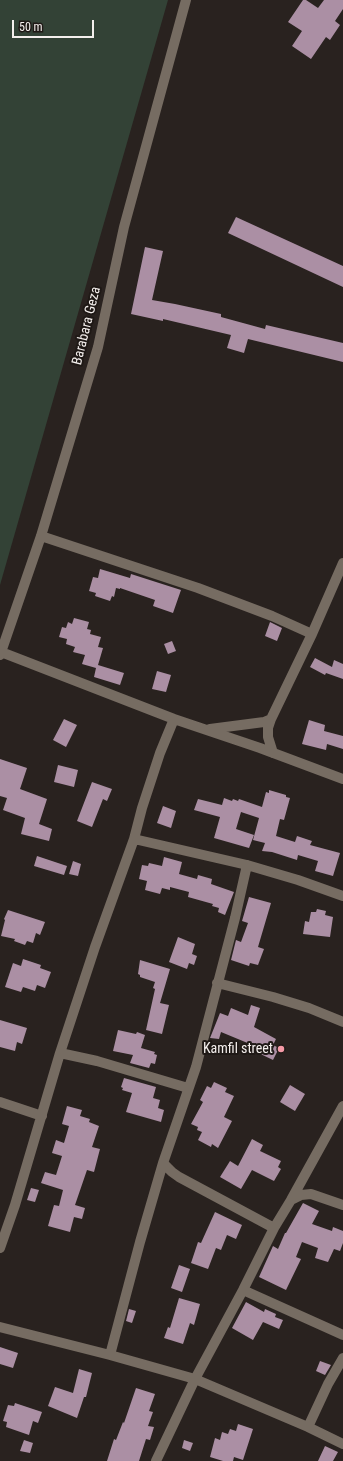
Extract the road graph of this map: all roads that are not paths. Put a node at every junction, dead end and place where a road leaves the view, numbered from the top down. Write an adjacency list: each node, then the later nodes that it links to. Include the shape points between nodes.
1 (186, 0): 2 (street, Barabara Geza, via 124,227 98,347)
2 (41, 536): 4 (street, via 198,588); 5 (street, Barabara Geza)
3 (343, 564): 4 (street)
4 (312, 634): 7 (street)
5 (0, 654): 6 (street)
6 (174, 719): 8 (street); 11 (street, via 160,753)
7 (271, 719): 8 (street); 9 (street, via 268,737)
8 (204, 729): 9 (street)
9 (273, 753): 10 (street)
10 (343, 779)
11 (134, 839): 12 (street); 16 (street)
12 (247, 865): 13 (street); 14 (street)
13 (343, 896)
14 (217, 983): 15 (street, via 295,1004); 17 (street)
15 (343, 1022)
16 (60, 1053): 17 (street, via 97,1061); 20 (street)
17 (188, 1088): 21 (street)
18 (0, 1102): 20 (street)
19 (343, 1106): 22 (street)
20 (42, 1116): 27 (street)
21 (163, 1162): 26 (street, via 179,1177); 31 (street)
22 (304, 1176): 23 (street, via 306,1188); 24 (street)
23 (311, 1194): 24 (street); 25 (street)
24 (291, 1200): 26 (street)
25 (343, 1204)
26 (274, 1228): 28 (street)
27 (0, 1248)
28 (243, 1290): 30 (street); 33 (street)
29 (0, 1327): 31 (street)
30 (343, 1335)
31 (110, 1355): 33 (street)
32 (343, 1358): 34 (street)
33 (195, 1379): 34 (street); 36 (street)
34 (308, 1427): 35 (street)
35 (343, 1444)
36 (156, 1461)

